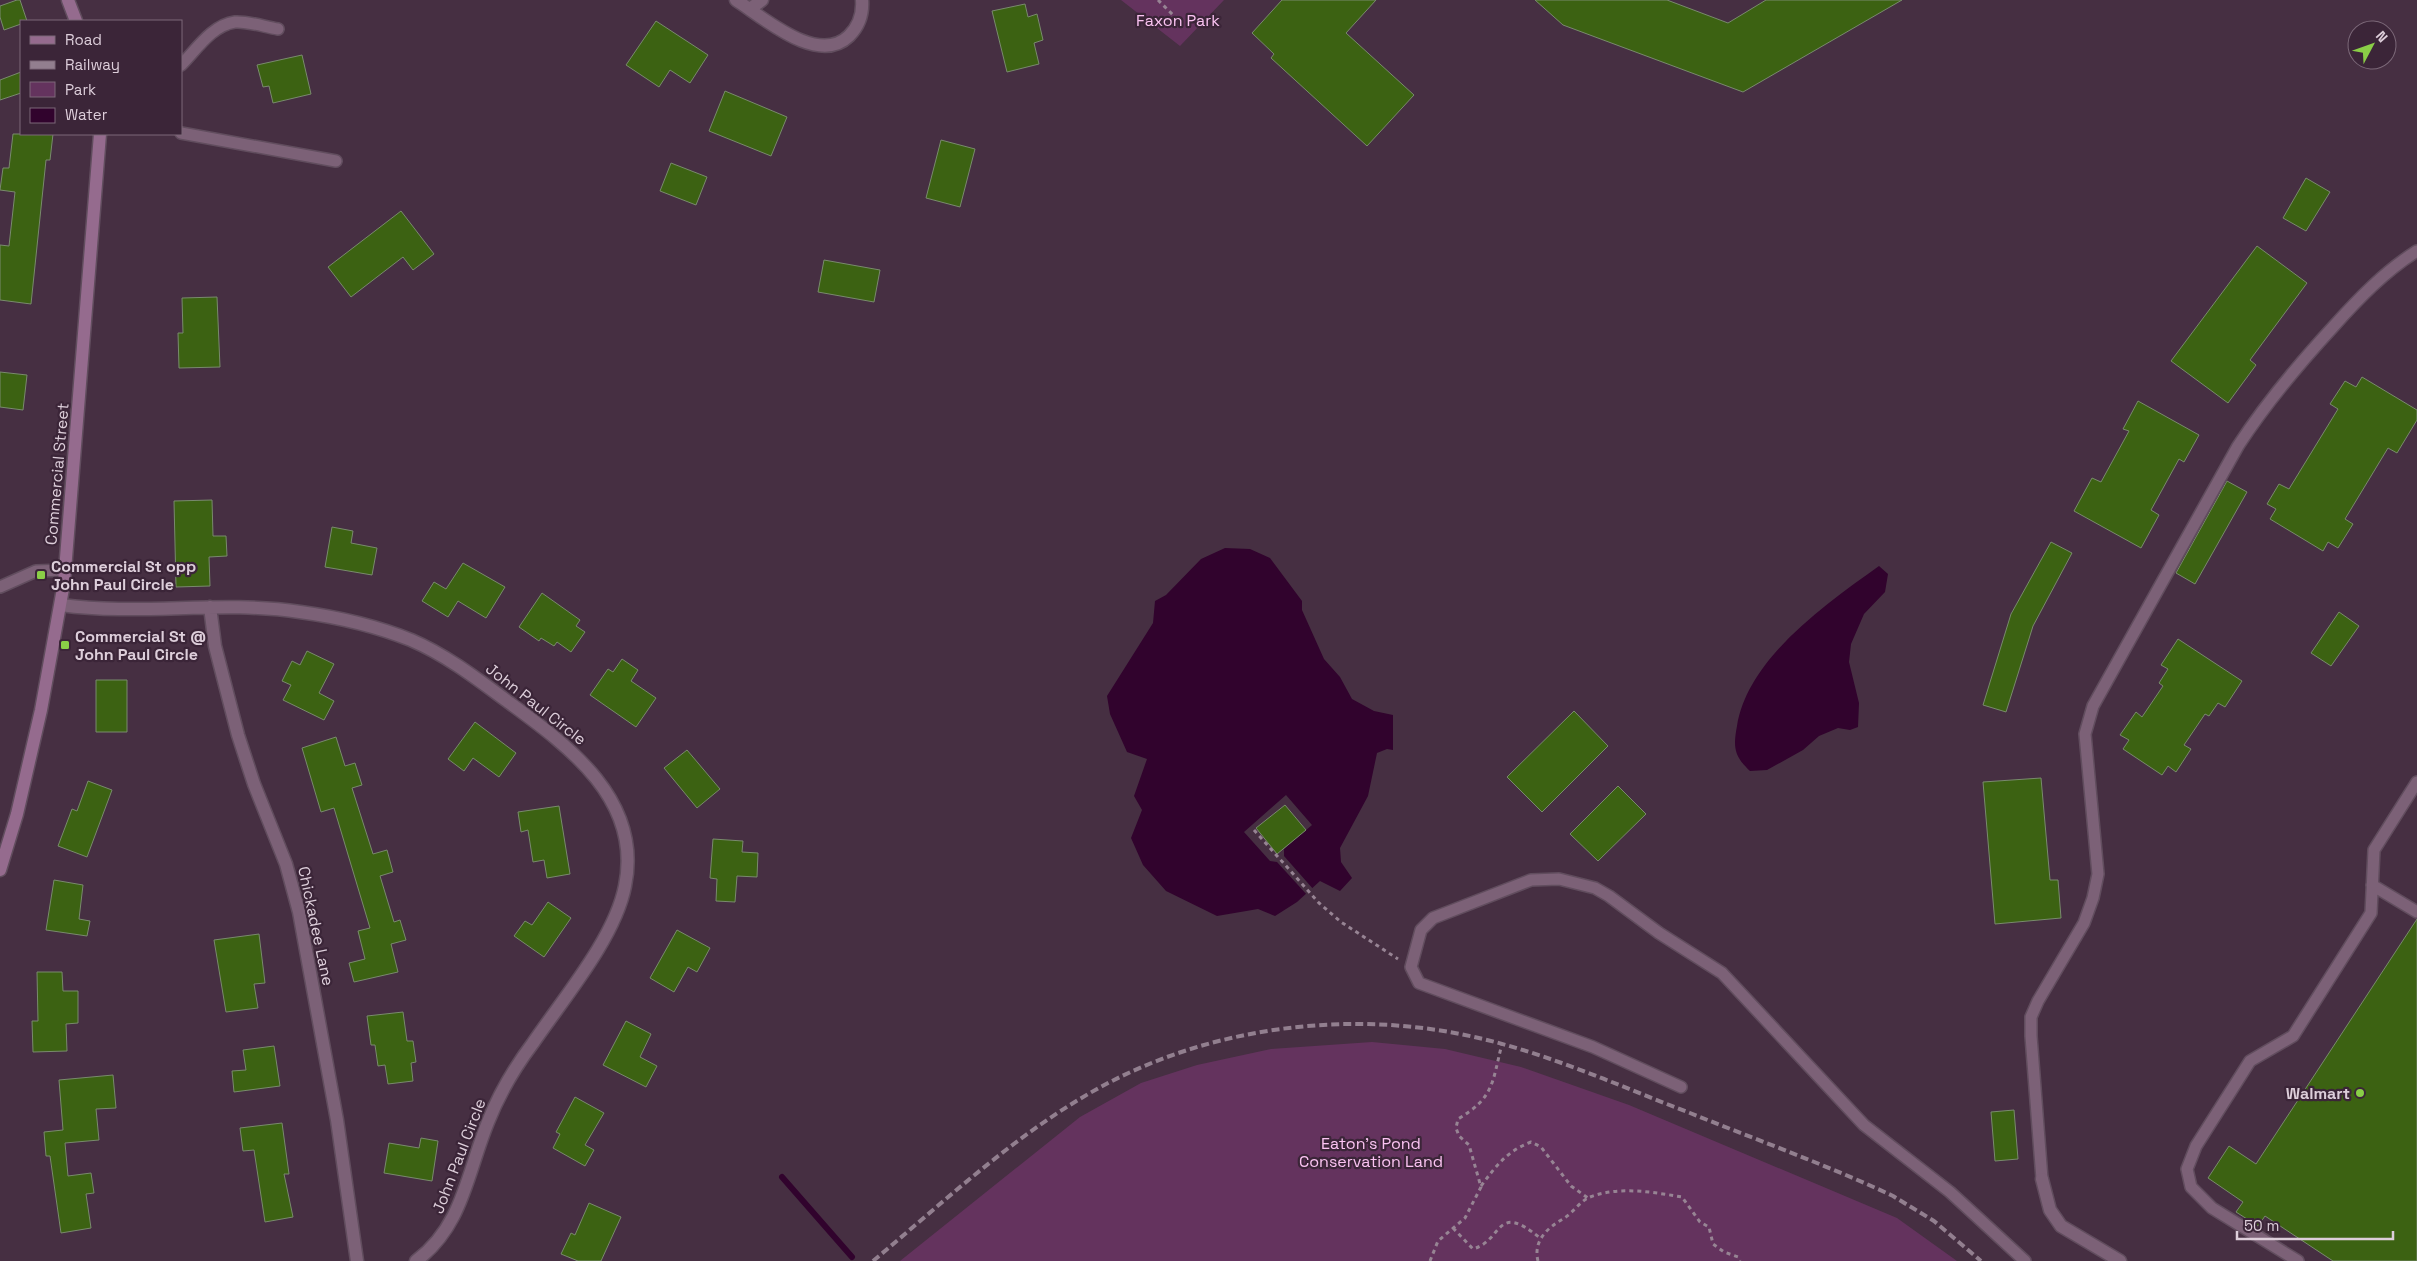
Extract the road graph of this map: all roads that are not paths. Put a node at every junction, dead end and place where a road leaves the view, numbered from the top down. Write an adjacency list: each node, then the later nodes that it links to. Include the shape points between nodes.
1 (68, 0): 6 (main road)
2 (736, 0): 5 (street)
3 (762, 0): 5 (street)
4 (862, 0): 5 (street, via 859,22 848,36 824,46 802,42)
5 (750, 9)
6 (76, 20)
7 (278, 29): 8 (lane, via 237,22 228,24 204,40)
8 (182, 64)
9 (182, 133): 11 (lane)
10 (100, 135): 13 (main road, Commercial Street)
11 (336, 161)
12 (2417, 250): 22 (lane, via 2359,298 2296,367 2256,420 2142,614 2093,706 2085,734 2098,874 2084,923 2038,1000 2032,1017)
13 (65, 570): 14 (lane, via 36,571); 15 (main road, Commercial Street)
14 (0, 587)
15 (61, 605): 16 (street, John Paul Circle, via 100,609); 18 (main road, Commercial Street, via 22,795)
16 (210, 607): 23 (street, Chickadee Lane, via 216,653 241,743 286,864 299,912 335,1110); 24 (street, John Paul Circle, via 287,610 329,616 407,638 434,651 464,669 570,750 602,786 620,824 627,868 618,910 598,948 502,1091 482,1135 451,1224 432,1248)
17 (2417, 782): 19 (lane, via 2374,850)
18 (0, 870)
19 (2372, 885): 20 (lane); 27 (lane, via 2371,913 2311,1010 2293,1036 2250,1061 2196,1146 2187,1169 2191,1187 2212,1208)
20 (2417, 912)
21 (1681, 1086): 25 (lane, via 1593,1047 1420,983 1410,967 1421,930 1433,918 1531,880 1559,879 1595,888 1722,973 1864,1125 1950,1192)
22 (2042, 1179): 26 (street, via 2050,1210 2061,1226)
23 (357, 1261)
24 (416, 1261)
25 (2025, 1261)
26 (2120, 1261)
27 (2298, 1261)

